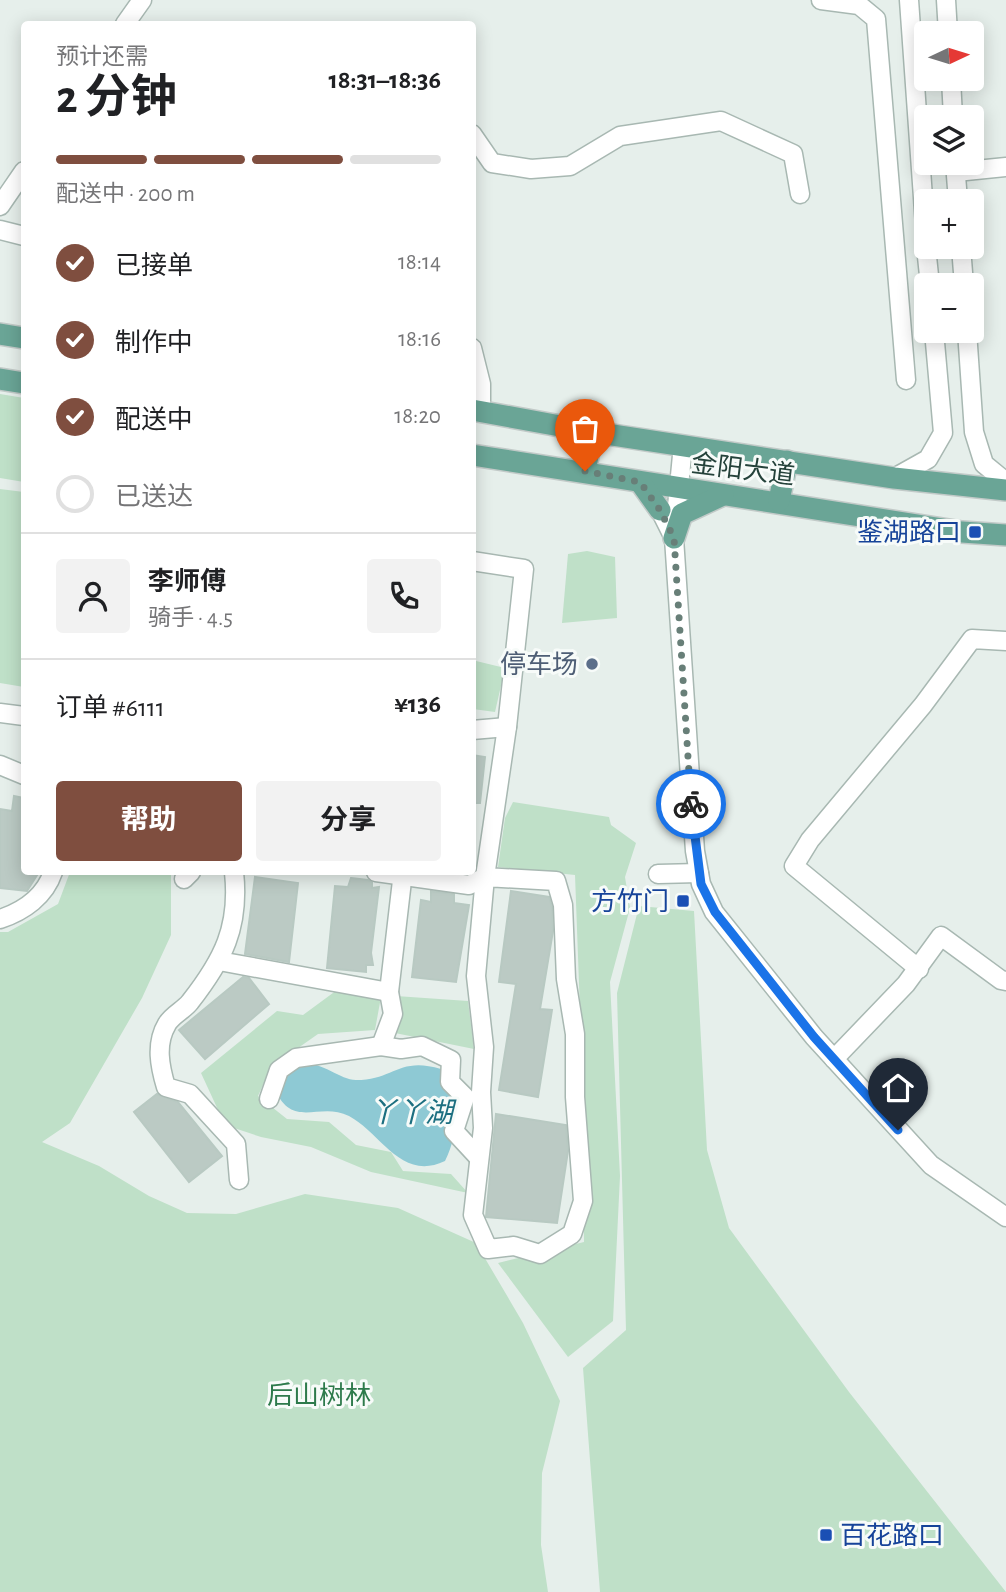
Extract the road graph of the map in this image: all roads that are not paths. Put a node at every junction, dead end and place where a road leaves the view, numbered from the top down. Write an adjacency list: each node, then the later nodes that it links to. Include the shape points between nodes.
1 (142, 0): 5 (street)
2 (821, 0): 12 (street, via 859,5 876,19)
3 (909, 0): 11 (street)
4 (946, 0): 6 (street)
5 (127, 21)
6 (947, 21)
7 (476, 140): 14 (street, via 492,163 531,169 570,166 620,136 721,121 793,154)
8 (984, 167): 9 (street)
9 (1006, 167)
10 (21, 174): 15 (street)
11 (921, 183): 12 (street); 13 (street)
12 (891, 184): 24 (street)
13 (922, 189)
14 (800, 194)
15 (0, 206)
16 (0, 230): 17 (street)
17 (21, 235)
18 (0, 334): 19 (main road)
19 (21, 338)
20 (935, 343): 29 (street)
21 (968, 343): 28 (street)
22 (476, 364): 26 (street, via 481,384)
23 (0, 379): 25 (main road)
24 (906, 380)
25 (21, 382)
26 (477, 410): 27 (main road, 金阳大道)
27 (593, 432): 30 (main road, 金阳大道); 33 (main road)
28 (974, 432): 29 (street); 36 (street, via 984,464)
29 (943, 433): 34 (street, via 928,459)
30 (683, 445): 32 (main road, 金阳大道); 37 (street)
31 (476, 455): 33 (main road, 金阳大道)
32 (787, 461): 34 (main road, 金阳大道); 40 (main road)
33 (585, 471): 35 (main road, 金阳大道)
34 (894, 478): 38 (main road, 金阳大道)
35 (640, 482): 37 (main road, 金阳大道); 41 (main road)
36 (1006, 482)
37 (676, 489): 39 (main road, 金阳大道); 43 (street)
38 (1006, 490)
39 (723, 495): 40 (main road, 金阳大道); 43 (main road, via 682,514)
40 (779, 501): 42 (main road, 金阳大道, via 962,532)
41 (660, 510): 43 (street)
42 (1006, 535)
43 (674, 538): 52 (street)
44 (476, 562): 48 (street, via 524,569)
45 (1006, 640): 61 (street, via 972,639 794,866)
46 (0, 713): 47 (street)
47 (21, 716)
48 (507, 727): 49 (street); 58 (street)
49 (476, 730)
50 (0, 765): 51 (street)
51 (21, 774)
52 (699, 873): 53 (street); 65 (street, via 715,912)
53 (658, 874)
54 (52, 875): 59 (street, via 23,911)
55 (234, 875): 60 (street, via 229,942)
56 (403, 875): 63 (street)
57 (414, 875): 58 (street, via 469,885)
58 (485, 877): 67 (street, via 477,976 484,1047); 67 (street, via 556,881 563,905 583,1201 572,1234 540,1254 514,1246 488,1249 473,1214)
59 (0, 919)
60 (219, 961): 63 (street); 68 (street, via 188,1005 167,1024 158,1058 166,1087 190,1094 236,1144)
61 (919, 969): 62 (street, via 941,936); 65 (street)
62 (1006, 981)
63 (389, 992): 64 (street, via 393,1014)
64 (381, 1046): 66 (street, via 296,1058 279,1070); 67 (street, via 422,1046 450,1060 450,1082 465,1097 454,1131)
65 (834, 1059): 69 (street, via 931,1165)
66 (269, 1099)
67 (479, 1158)
68 (239, 1180)
69 (1006, 1217)

